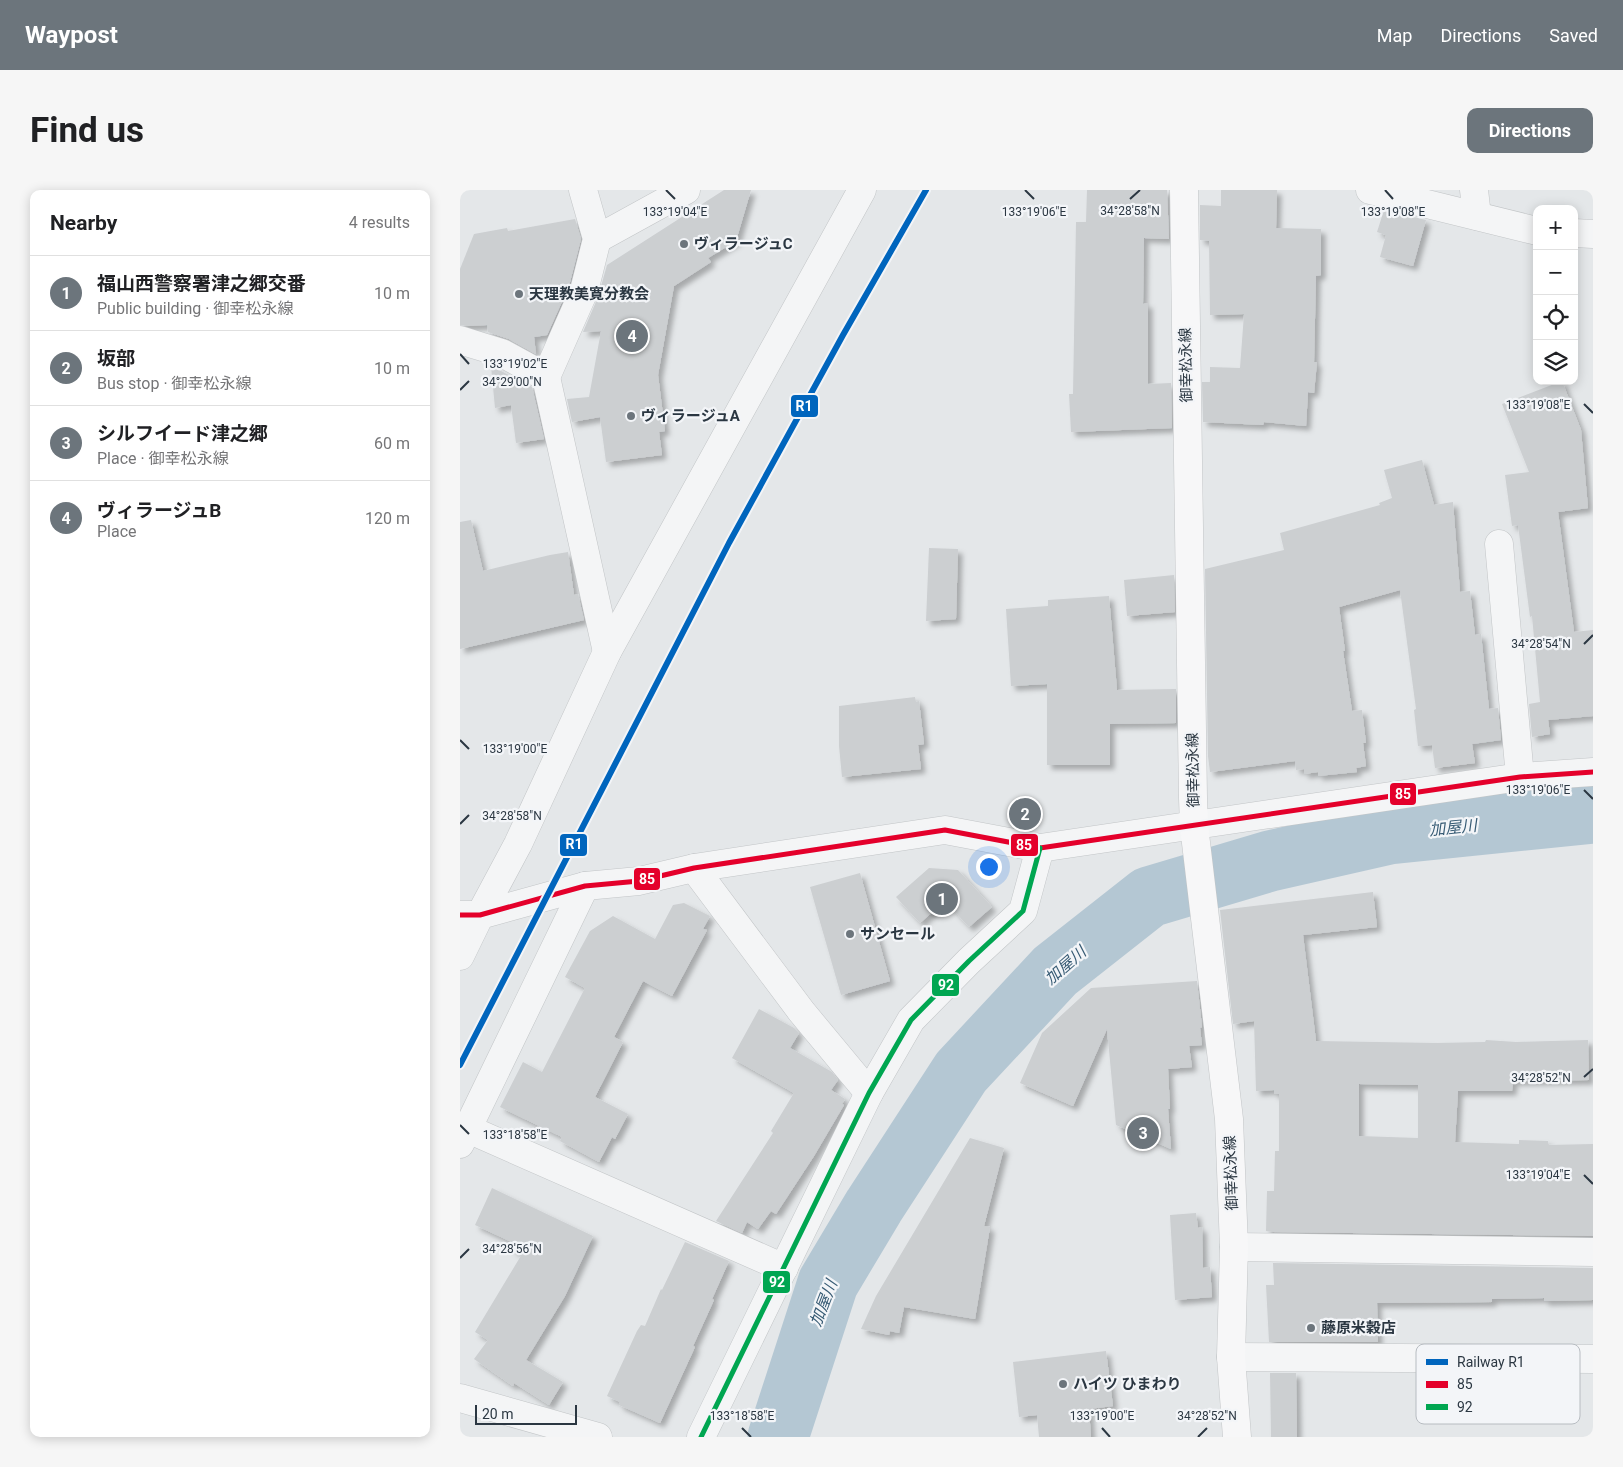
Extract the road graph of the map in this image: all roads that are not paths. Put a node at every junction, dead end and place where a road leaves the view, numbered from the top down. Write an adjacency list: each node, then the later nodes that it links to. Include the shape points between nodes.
1 (583, 190): 10 (street)
2 (686, 190): 10 (street)
3 (862, 190): 14 (street)
4 (1184, 190): 17 (main road, 御幸松永線)
5 (1370, 190): 6 (street)
6 (1476, 203): 7 (street)
7 (1533, 229)
8 (1578, 233): 9 (street)
9 (1593, 234)
10 (598, 239): 12 (street, via 584,291)
11 (460, 340): 12 (street, via 502,353)
12 (546, 377): 14 (street)
13 (1499, 544): 16 (street)
14 (606, 652): 21 (street, via 518,844)
15 (1593, 772): 16 (street)
16 (1520, 777): 17 (street)
17 (1194, 826): 18 (street); 25 (main road, 御幸松永線, via 1229,1120)
18 (1040, 848): 19 (street, via 945,830); 23 (street, via 1023,911 911,1020)
19 (694, 868): 20 (street, via 639,881); 23 (street, via 801,1011)
20 (585, 886): 21 (street); 24 (street)
21 (470, 915): 22 (street)
22 (460, 956)
23 (869, 1093): 27 (street)
24 (464, 1136): 27 (street)
25 (1234, 1247): 26 (street); 28 (main road, 御幸松永線)
26 (1593, 1252)
27 (784, 1268): 34 (street)
28 (1231, 1357): 29 (street); 35 (main road, 御幸松永線)
29 (1416, 1358)
30 (1580, 1359): 31 (street)
31 (1593, 1359)
32 (460, 1398): 33 (street)
33 (598, 1437)
34 (701, 1437)
35 (1237, 1437)

